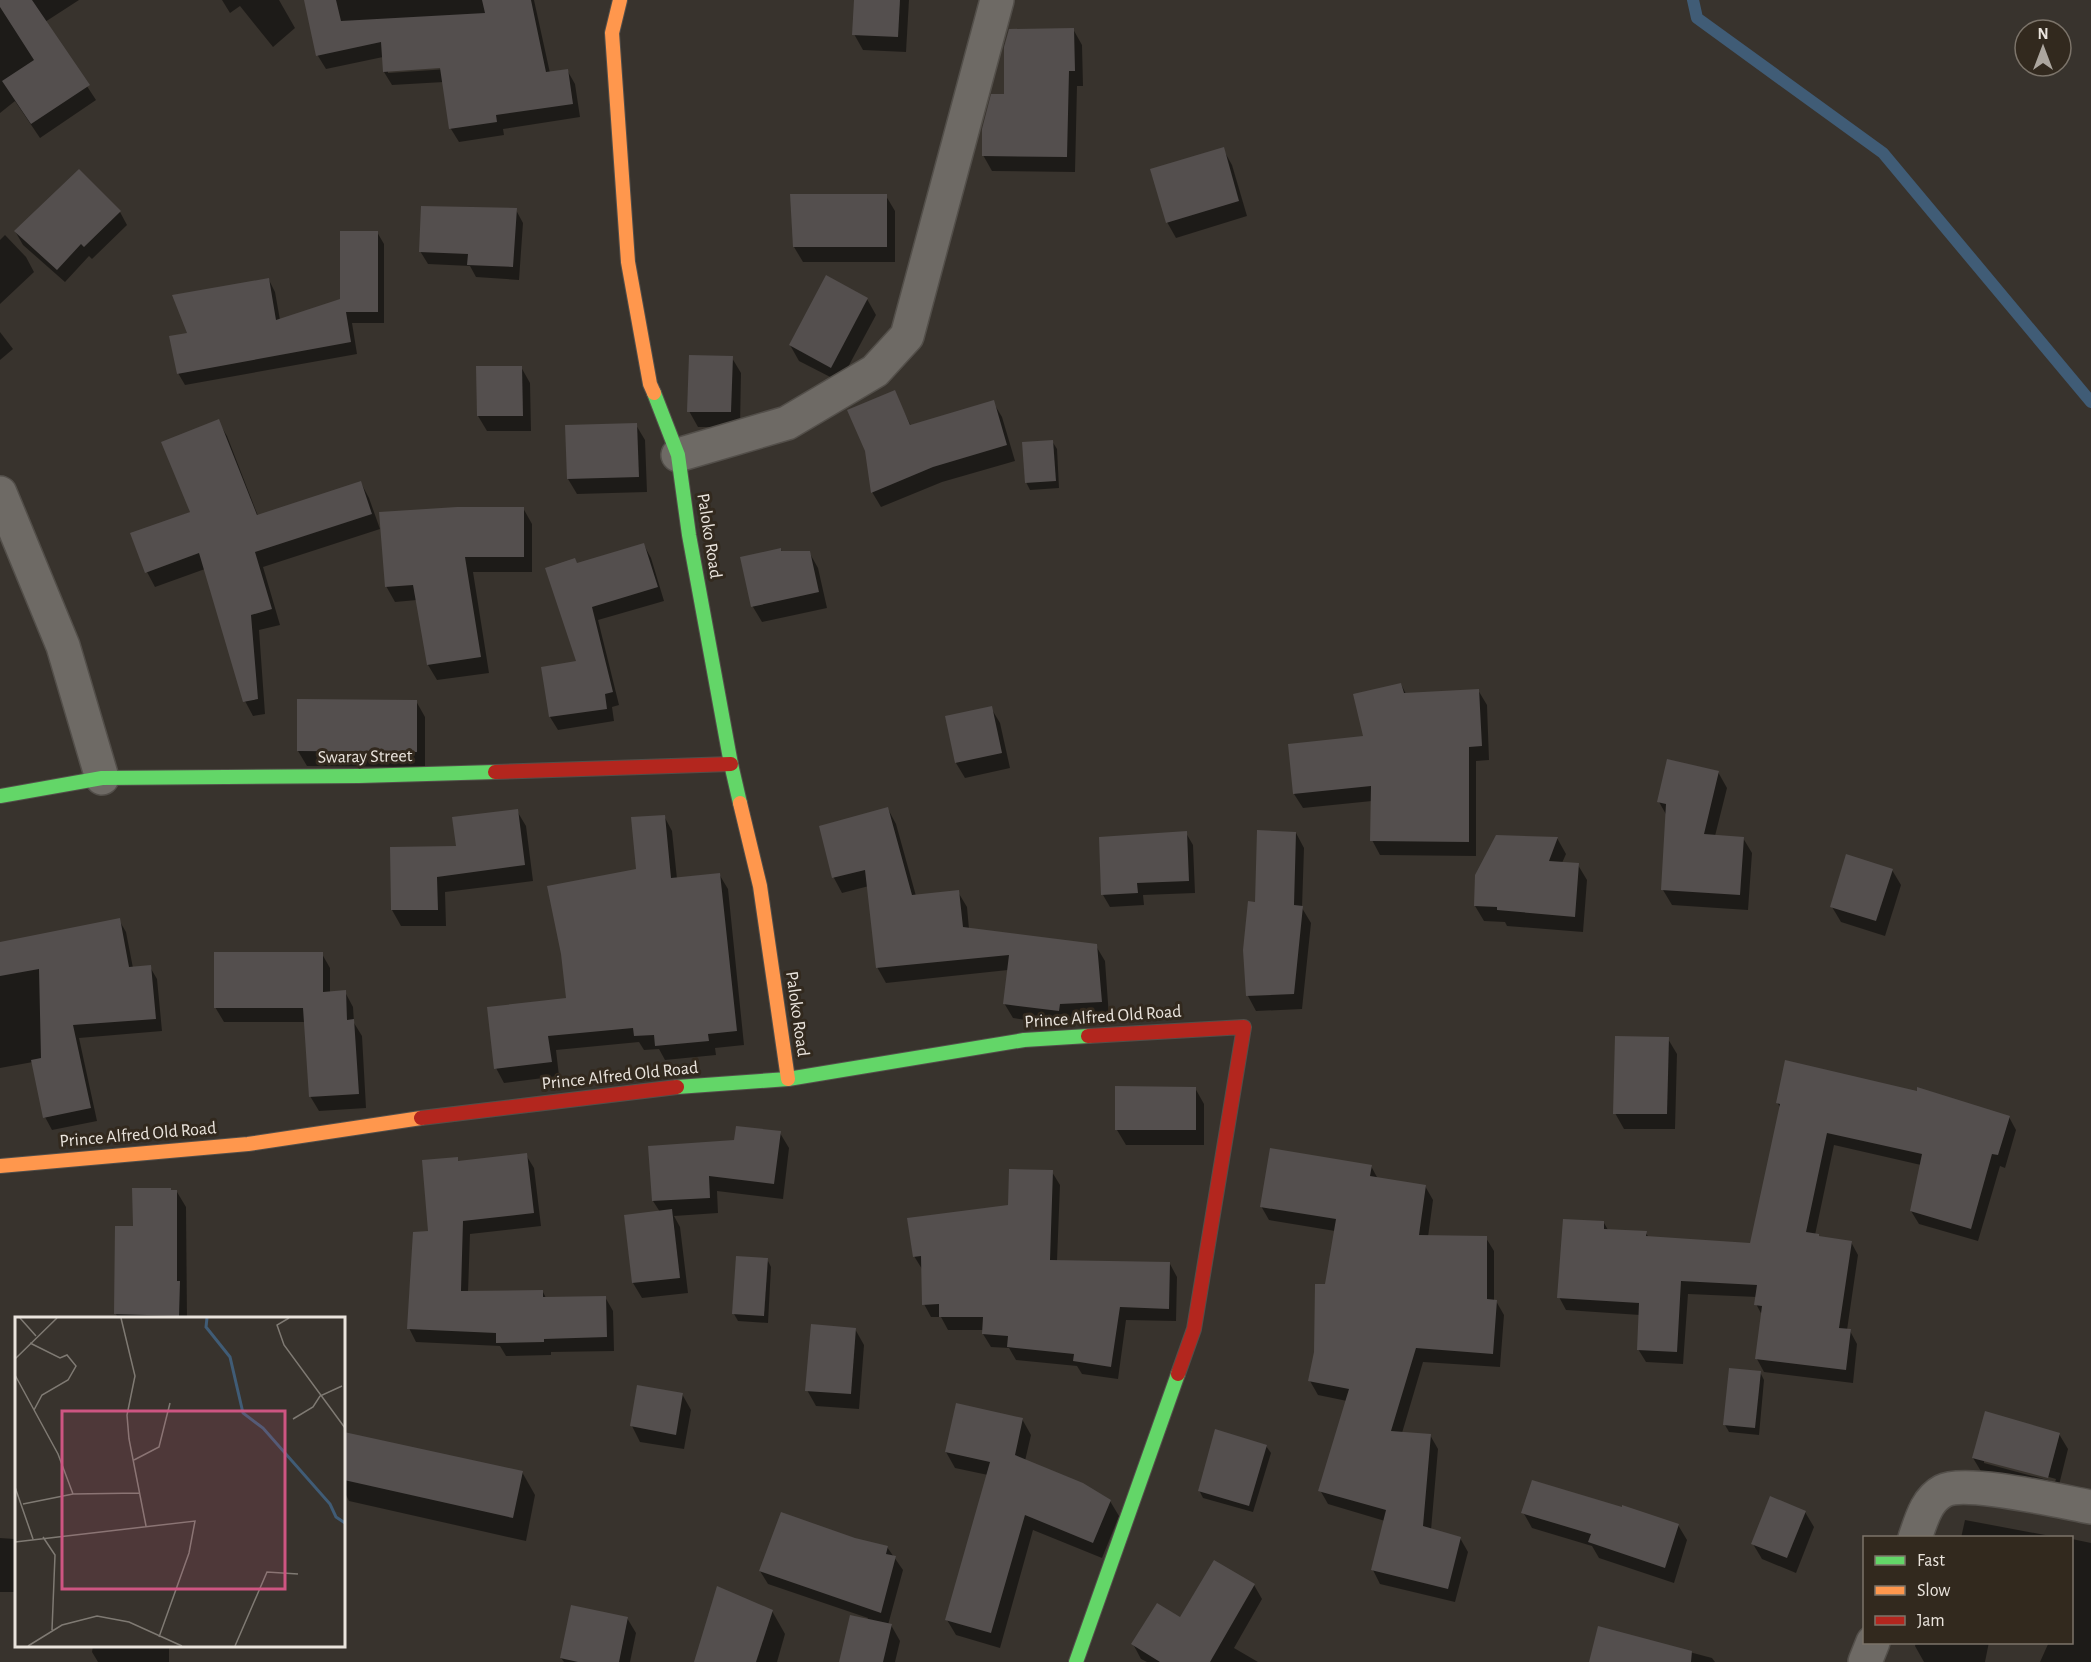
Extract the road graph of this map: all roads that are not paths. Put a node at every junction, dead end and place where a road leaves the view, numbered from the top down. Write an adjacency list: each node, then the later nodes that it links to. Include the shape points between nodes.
1 (620, 0): 3 (street, Paloko Road, via 612,33 628,262 650,384)
2 (997, 0): 3 (street, via 907,336 875,371 787,423)
3 (678, 455): 5 (street, Paloko Road, via 688,535)
4 (0, 493): 6 (street, via 63,646)
5 (732, 764): 6 (street, Swaray Street, via 359,776); 8 (street, Paloko Road, via 760,886)
6 (102, 778): 7 (street, Swaray Street)
7 (0, 796)
8 (788, 1079): 9 (street, Prince Alfred Old Road, via 648,1090 248,1144); 13 (street, Prince Alfred Old Road, via 1024,1040 1244,1027 1194,1329)
9 (0, 1166)
10 (2091, 1507): 11 (street, via 1971,1487 1944,1490 1927,1506)
11 (1916, 1536)
12 (1872, 1644): 14 (street)
13 (1076, 1662)
14 (1865, 1662)

